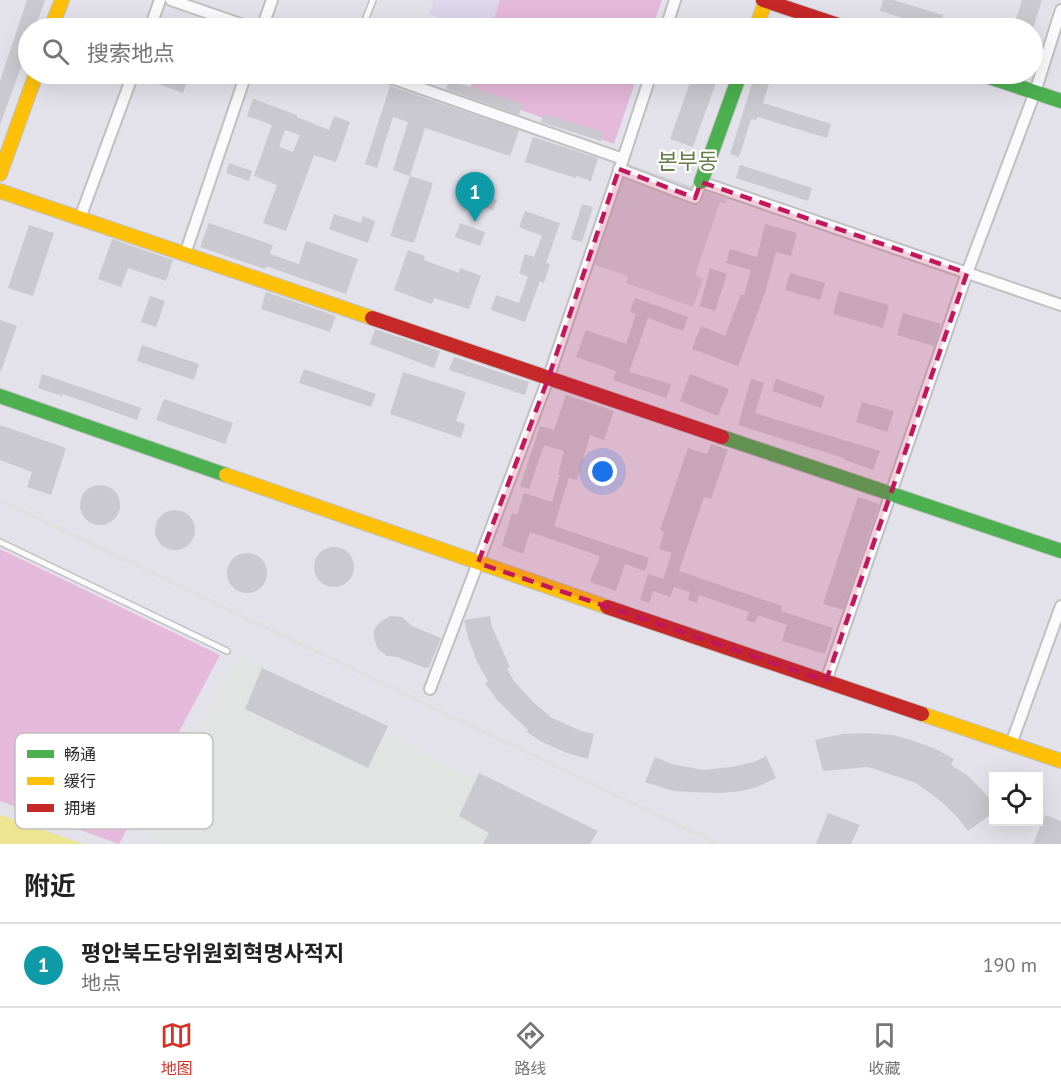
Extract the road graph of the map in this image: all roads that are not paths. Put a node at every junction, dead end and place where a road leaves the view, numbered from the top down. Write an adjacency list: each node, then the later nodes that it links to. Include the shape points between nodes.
1 (62, 0): 9 (street)
2 (160, 0): 10 (street)
3 (171, 0): 11 (street)
4 (272, 0): 12 (street)
5 (373, 0): 13 (lane)
6 (675, 0): 14 (street)
7 (765, 0): 15 (street); 16 (street)
8 (1061, 10): 17 (street)
9 (55, 18)
10 (154, 18)
11 (223, 18)
12 (266, 18)
13 (366, 18)
14 (669, 18)
15 (759, 18)
16 (818, 18)
17 (1043, 67)
18 (32, 84): 29 (street)
19 (129, 84): 32 (street)
20 (243, 84): 33 (street)
21 (407, 84): 28 (street)
22 (648, 84): 28 (street)
23 (736, 84): 30 (street)
24 (1011, 84): 26 (street)
25 (1038, 84): 26 (street)
26 (1035, 92): 27 (street); 34 (street)
27 (1061, 101)
28 (621, 164): 30 (street, via 695,198); 36 (street)
29 (0, 174)
30 (701, 182): 34 (street)
31 (0, 191): 32 (street)
32 (80, 218): 33 (street)
33 (185, 254): 36 (street)
34 (967, 273): 35 (street); 38 (street)
35 (1061, 305)
36 (548, 379): 38 (street); 41 (street)
37 (0, 396): 41 (street)
38 (891, 493): 40 (street); 44 (street)
39 (0, 542): 43 (lane)
40 (1061, 551)
41 (478, 563): 44 (street); 45 (street)
42 (1061, 606): 46 (street)
43 (227, 651)
44 (825, 681): 46 (street)
45 (430, 688)
46 (1011, 744): 47 (street)
47 (1061, 761)

